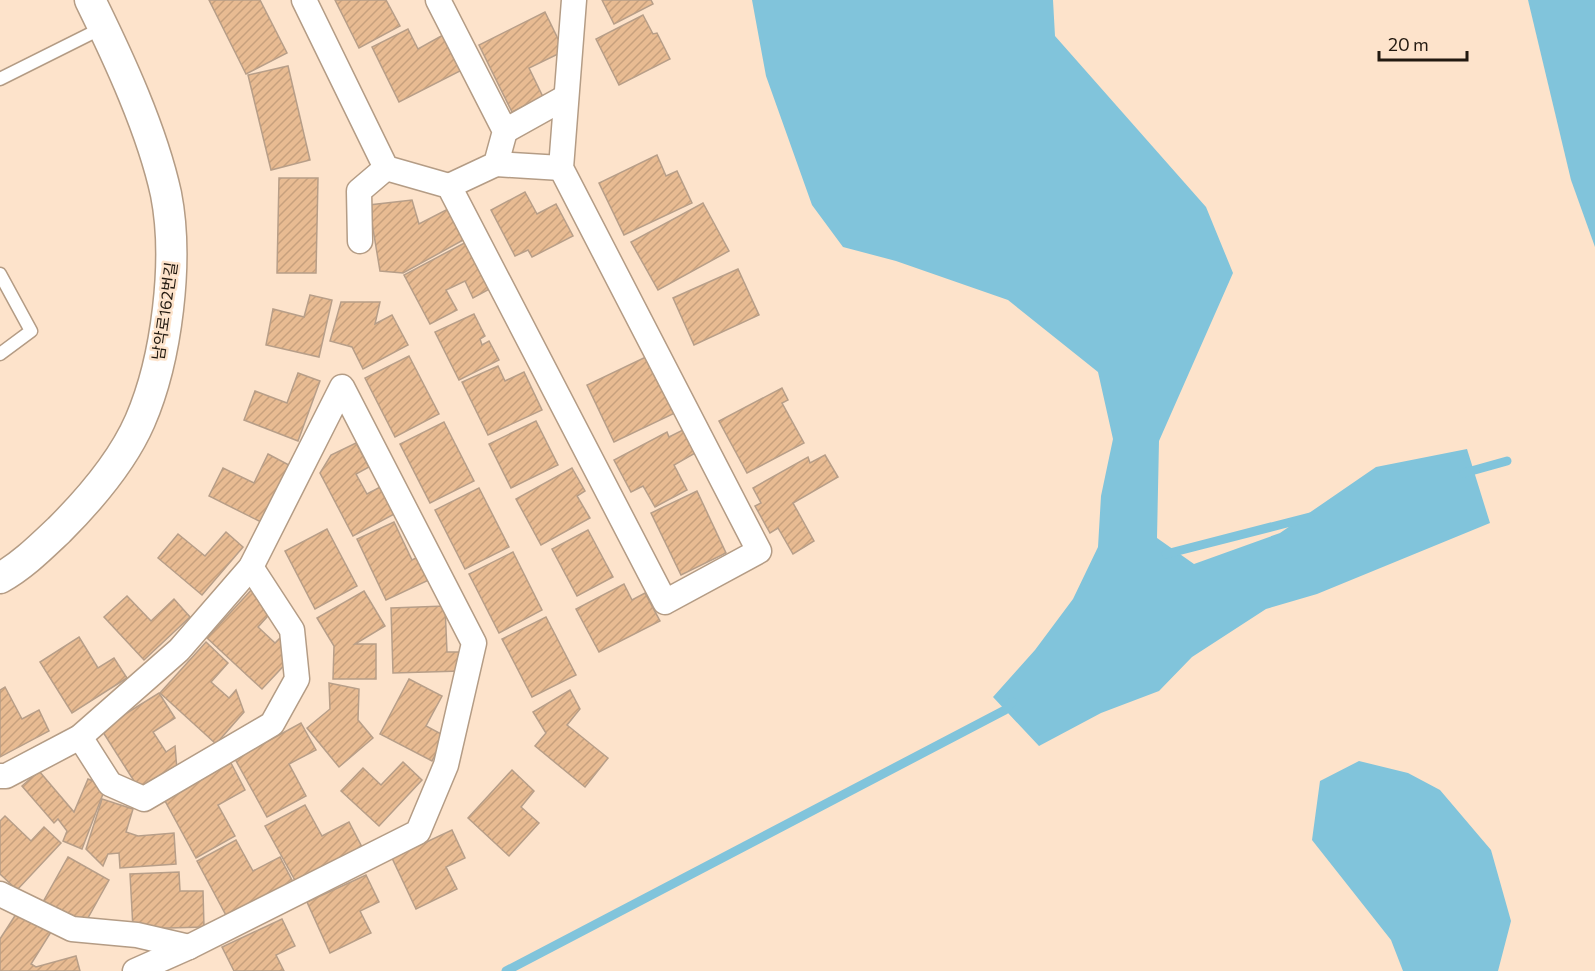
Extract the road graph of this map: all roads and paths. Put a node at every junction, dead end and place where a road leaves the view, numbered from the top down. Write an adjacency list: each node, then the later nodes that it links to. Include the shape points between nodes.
1 (90, 0): 5 (street, 남악로162번길)
2 (303, 0): 10 (street)
3 (438, 0): 8 (street)
4 (573, 0): 7 (street)
5 (103, 27): 6 (lane); 17 (street, 남악로162번길, via 156,154 164,186 172,252 168,310 155,376 140,422 113,466 75,515 43,546)
6 (0, 79)
7 (566, 97): 8 (street); 11 (street)
8 (505, 131): 9 (street)
9 (496, 164): 11 (street); 12 (street)
10 (386, 168): 12 (street); 13 (street, via 359,191)
11 (561, 168): 12 (street, via 759,551 665,602)
12 (449, 186)
13 (360, 241)
14 (0, 273): 15 (lane, via 31,331)
15 (0, 354)
16 (251, 567): 18 (street, via 179,650); 18 (street, via 291,630 297,679 272,724 144,799 110,784); 21 (street, via 342,387 474,643 446,765 418,832)
17 (0, 578)
18 (80, 738): 19 (street)
19 (0, 776)
20 (0, 894): 21 (street, via 72,929 137,935)
21 (189, 947): 22 (street)
22 (135, 971)

